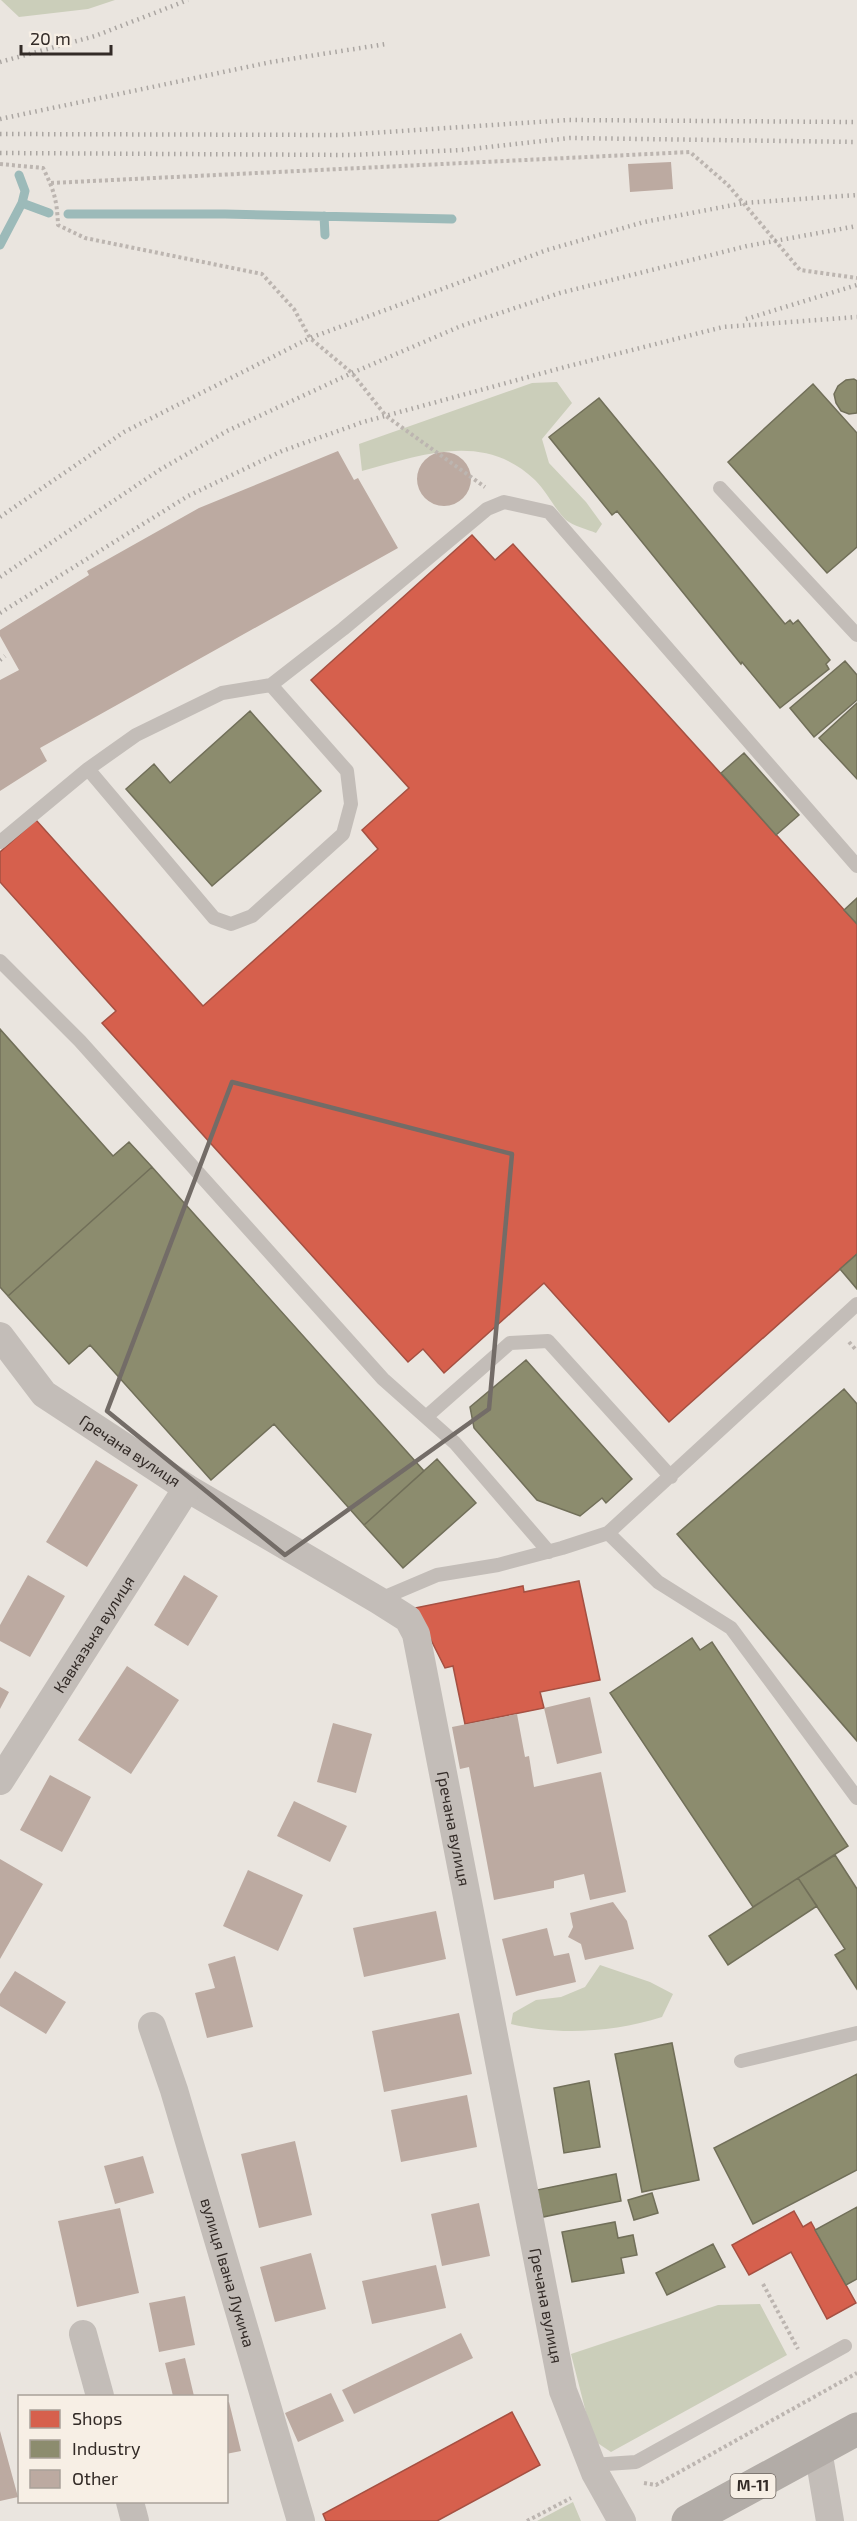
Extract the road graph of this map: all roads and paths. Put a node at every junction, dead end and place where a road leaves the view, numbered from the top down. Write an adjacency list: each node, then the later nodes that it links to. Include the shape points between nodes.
1 (0, 164): 2 (path, via 43,168)
2 (51, 183): 3 (path, via 690,152 728,185 800,270); 5 (path, via 58,225 85,238 262,274 294,309 310,338 352,373 386,416)
3 (857, 278)
4 (720, 488): 6 (lane)
5 (504, 502): 7 (lane, via 487,509); 10 (lane, via 549,512)
6 (857, 635)
7 (271, 685): 8 (lane, via 222,693 136,735); 8 (lane, via 347,771 351,804 343,834 252,916 231,924 214,918)
8 (88, 769): 9 (lane)
9 (0, 842)
10 (857, 866)
11 (0, 961): 14 (lane, via 80,1041 383,1379)
12 (857, 1304): 15 (lane)
13 (0, 1336): 16 (street, Гречана вулиця, via 44,1394)
14 (426, 1417): 15 (lane, via 510,1343 548,1341); 18 (lane, via 455,1443)
15 (670, 1478): 17 (lane)
16 (187, 1488): 19 (street, Гречана вулиця); 20 (street, Кавказька вулиця)
17 (608, 1533): 18 (lane); 21 (lane, via 658,1582 731,1628)
18 (549, 1552): 19 (lane, via 437,1575)
19 (378, 1600): 33 (street, Гречана вулиця, via 408,1619 416,1634 563,2391)
20 (0, 1781)
21 (857, 1798)
22 (152, 2026): 38 (street, вулиця Івана Лукича)
23 (857, 2033): 24 (lane)
24 (741, 2061)
25 (763, 2284): 28 (path)
26 (83, 2334): 30 (street)
27 (845, 2346): 33 (lane, via 636,2463)
28 (798, 2349)
29 (857, 2373): 34 (path, via 656,2485)
30 (99, 2395)
31 (857, 2429): 32 (main road, М-11)
32 (818, 2450): 41 (main road, М-11); 42 (street)
33 (592, 2465): 40 (street, Гречана вулиця)
34 (637, 2481)
35 (571, 2498): 39 (path)
36 (130, 2503): 37 (street)
37 (135, 2521)
38 (302, 2521)
39 (526, 2521)
40 (622, 2521)
41 (688, 2521)
42 (830, 2521)

